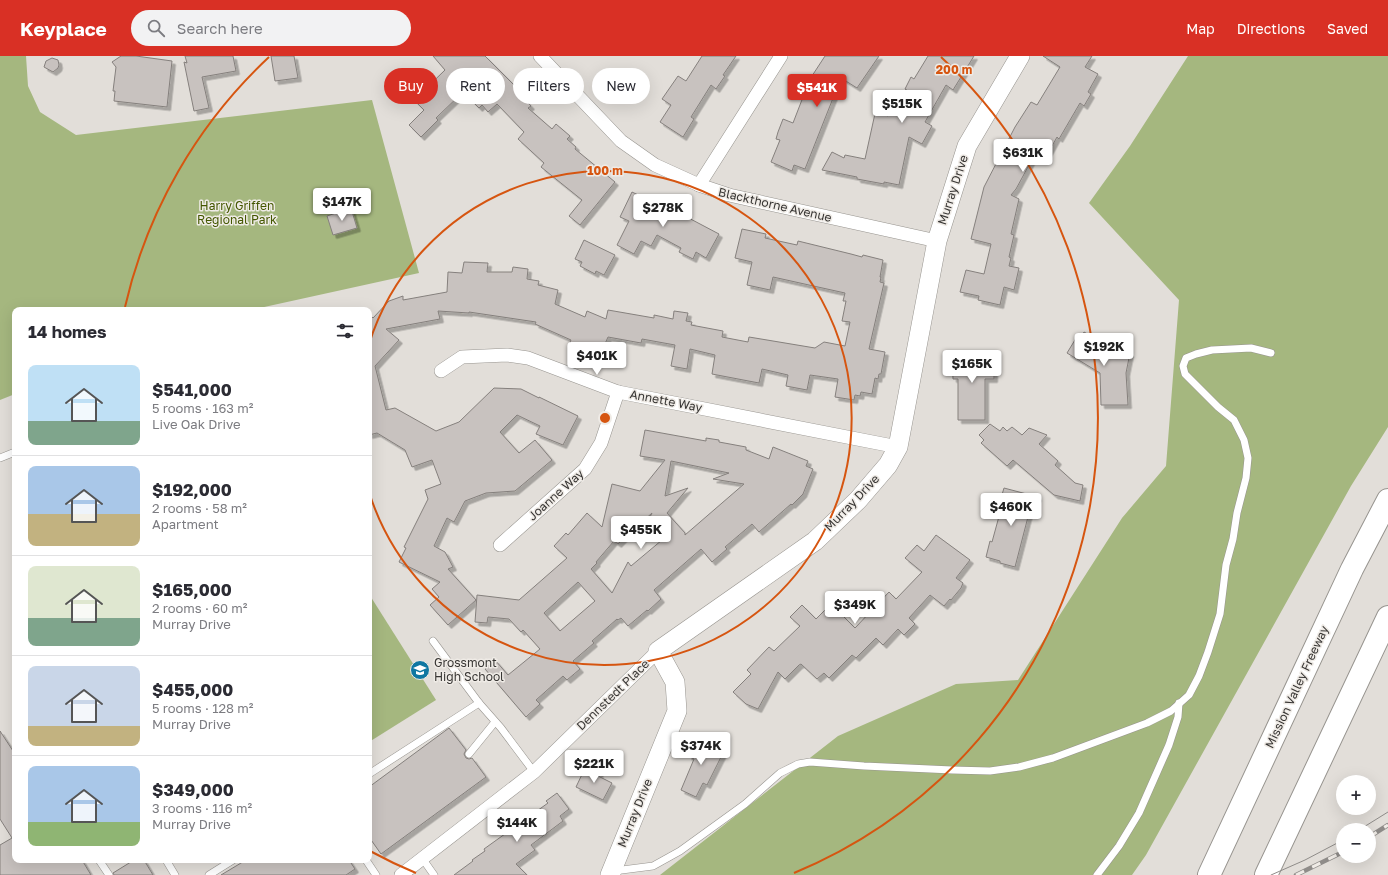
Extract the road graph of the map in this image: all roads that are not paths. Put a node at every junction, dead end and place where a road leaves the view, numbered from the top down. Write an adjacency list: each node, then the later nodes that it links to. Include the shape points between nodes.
1 (540, 56): 4 (street, Blackthorne Avenue, via 621,141 655,165)
2 (781, 56): 4 (street)
3 (1020, 56): 5 (street, Murray Drive, via 967,146)
4 (699, 185): 5 (street, Blackthorne Avenue, via 729,195)
5 (937, 241): 9 (street, Murray Drive)
6 (1271, 353): 18 (lane, via 1251,348 1212,350 1186,358 1183,366 1185,374 1234,420 1244,440 1248,458 1246,478 1226,565 1220,614 1199,676 1189,695)
7 (441, 371): 8 (street, Annette Way, via 462,357 507,355 528,358)
8 (618, 392): 9 (street, Annette Way); 13 (street, Joanne Way, via 601,443 586,469)
9 (898, 447): 16 (street, Murray Drive, via 888,465 858,500 815,541)
10 (12, 453): 11 (lane)
11 (0, 458)
12 (1388, 500): 36 (highway, Mission Valley Freeway, via 1352,569)
13 (500, 545)
14 (1388, 617): 37 (highway)
15 (433, 640): 17 (lane)
16 (658, 651): 22 (street, Dennstedt Place); 28 (street, Murray Drive, via 675,682 677,711)
17 (479, 703): 19 (lane); 21 (lane)
18 (1179, 703): 28 (lane, via 1160,717 1121,734 1019,767 990,771 810,762 798,764 780,773 745,804 680,851 653,866); 35 (lane, via 1178,717 1169,745 1139,812 1119,846)
19 (495, 722): 20 (lane); 22 (lane)
20 (470, 754)
21 (372, 772)
22 (534, 772): 23 (street, Dennstedt Place)
23 (422, 858): 33 (street, Dennstedt Place); 34 (lane)
24 (101, 863): 29 (lane)
25 (169, 863): 30 (lane)
26 (228, 863): 31 (lane)
27 (368, 863): 32 (lane)
28 (610, 873)
29 (109, 875)
30 (175, 875)
31 (209, 875)
32 (376, 875)
33 (401, 875)
34 (434, 875)
35 (1097, 875)
36 (1209, 875)
37 (1266, 875)

